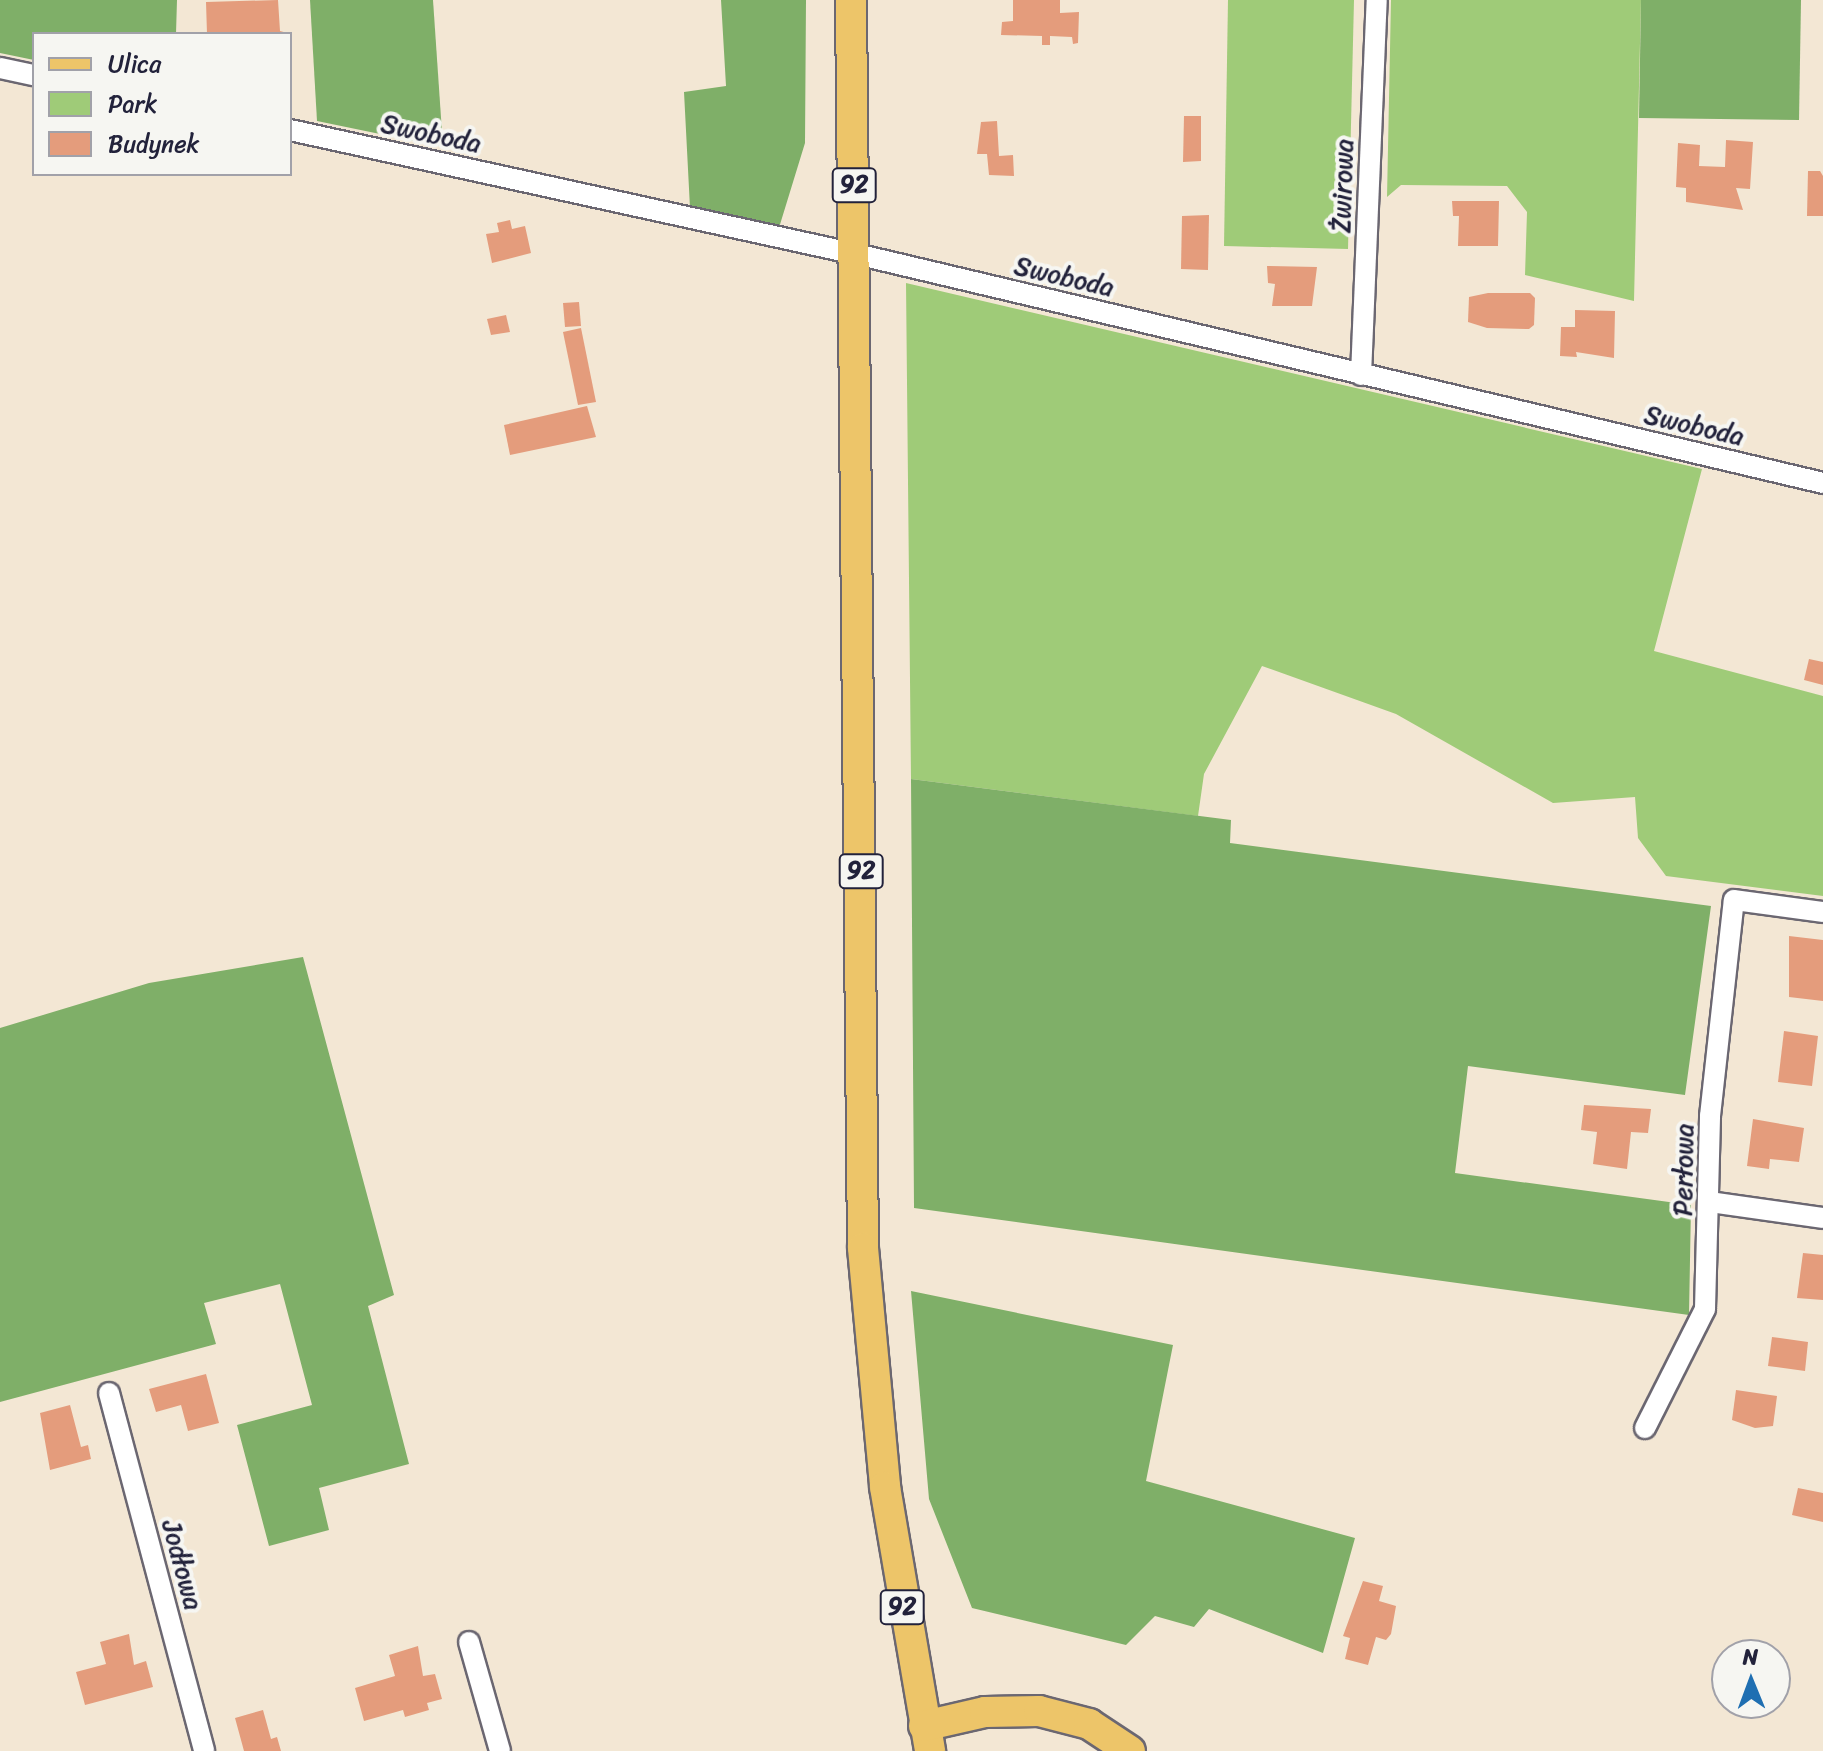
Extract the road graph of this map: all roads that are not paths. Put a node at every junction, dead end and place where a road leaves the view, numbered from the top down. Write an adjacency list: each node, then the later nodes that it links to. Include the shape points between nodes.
1 (851, 0): 6 (main road, 92)
2 (1377, 0): 7 (street, Żwirowa)
3 (0, 68): 4 (street)
4 (32, 75)
5 (292, 130): 6 (street, Swoboda)
6 (856, 254): 7 (street, Swoboda); 15 (main road, 92, via 863,1248 885,1487)
7 (1361, 375): 8 (street, Swoboda)
8 (1823, 483)
9 (1823, 912): 10 (street, Perłowa, via 1734,900 1710,1116)
10 (1710, 1202): 11 (street); 13 (street, Perłowa, via 1705,1309)
11 (1823, 1218)
12 (109, 1393): 16 (street, Jodłowa)
13 (1645, 1428)
14 (469, 1642): 17 (street)
15 (927, 1738): 18 (main road, via 985,1712 1039,1711 1089,1724)
16 (204, 1751)
17 (500, 1751)
18 (1130, 1751)

